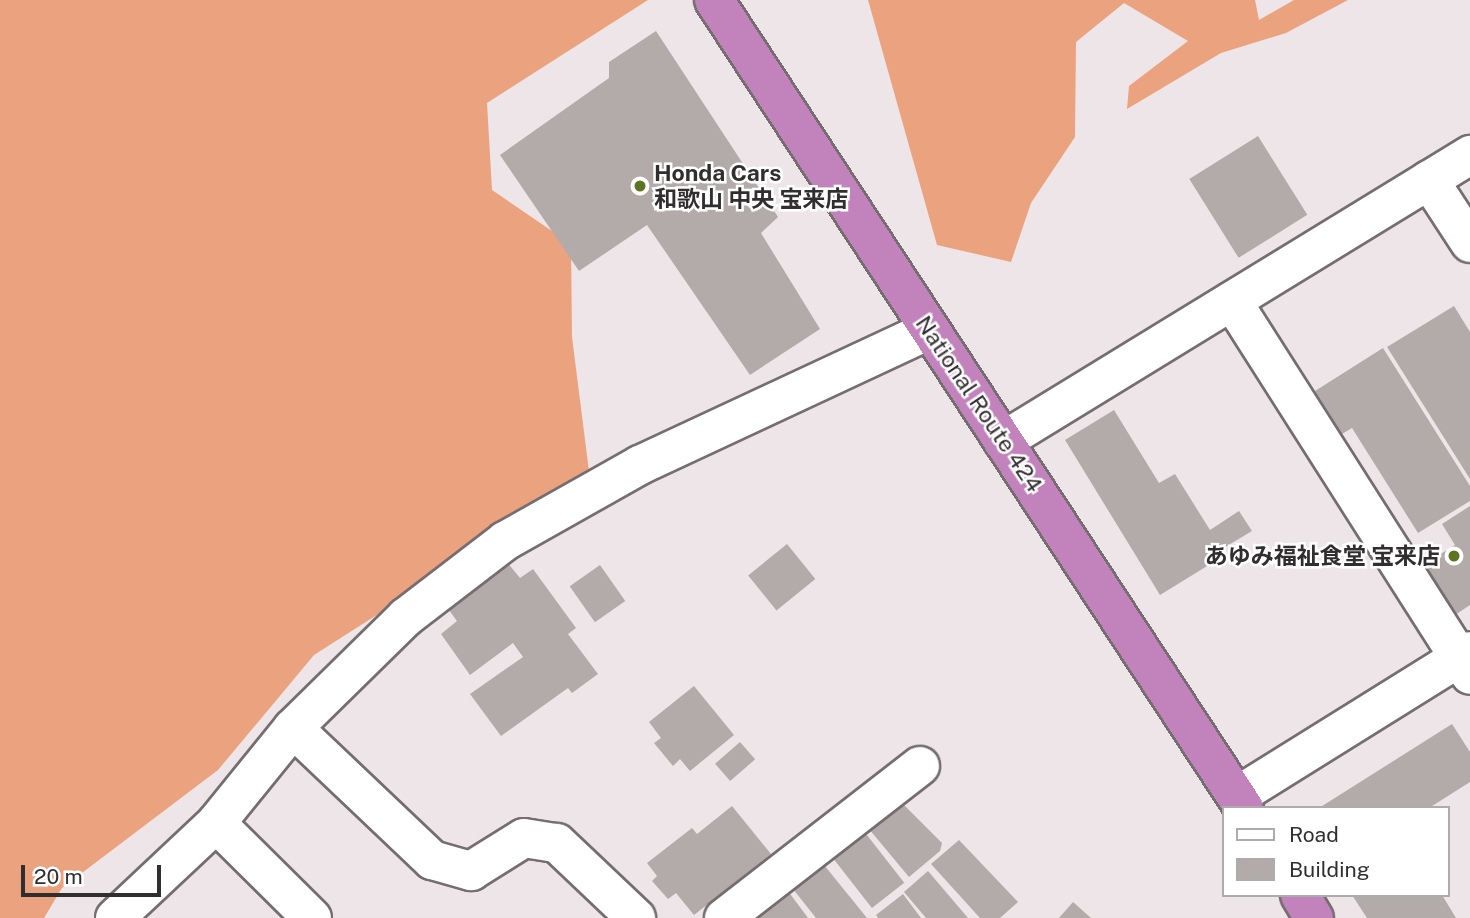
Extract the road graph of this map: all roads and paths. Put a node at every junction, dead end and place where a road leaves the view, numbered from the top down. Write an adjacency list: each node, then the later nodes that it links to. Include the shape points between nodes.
1 (714, 0): 6 (highway, National Route 424)
2 (1470, 155): 3 (street)
3 (1429, 180): 4 (street); 5 (street)
4 (1470, 243)
5 (1232, 301): 7 (street); 8 (street)
6 (929, 330): 7 (highway, National Route 424); 9 (street, via 640,465 505,541 406,617)
7 (1003, 441): 11 (highway, National Route 424)
8 (1466, 661): 11 (street)
9 (293, 728): 12 (street); 16 (street, via 432,860 471,871 524,838 557,843)
10 (920, 766): 17 (street)
11 (1241, 802)
12 (216, 823): 14 (street); 15 (street)
13 (1301, 897): 18 (highway)
14 (115, 918)
15 (312, 918)
16 (636, 918)
17 (724, 918)
18 (1314, 918)

